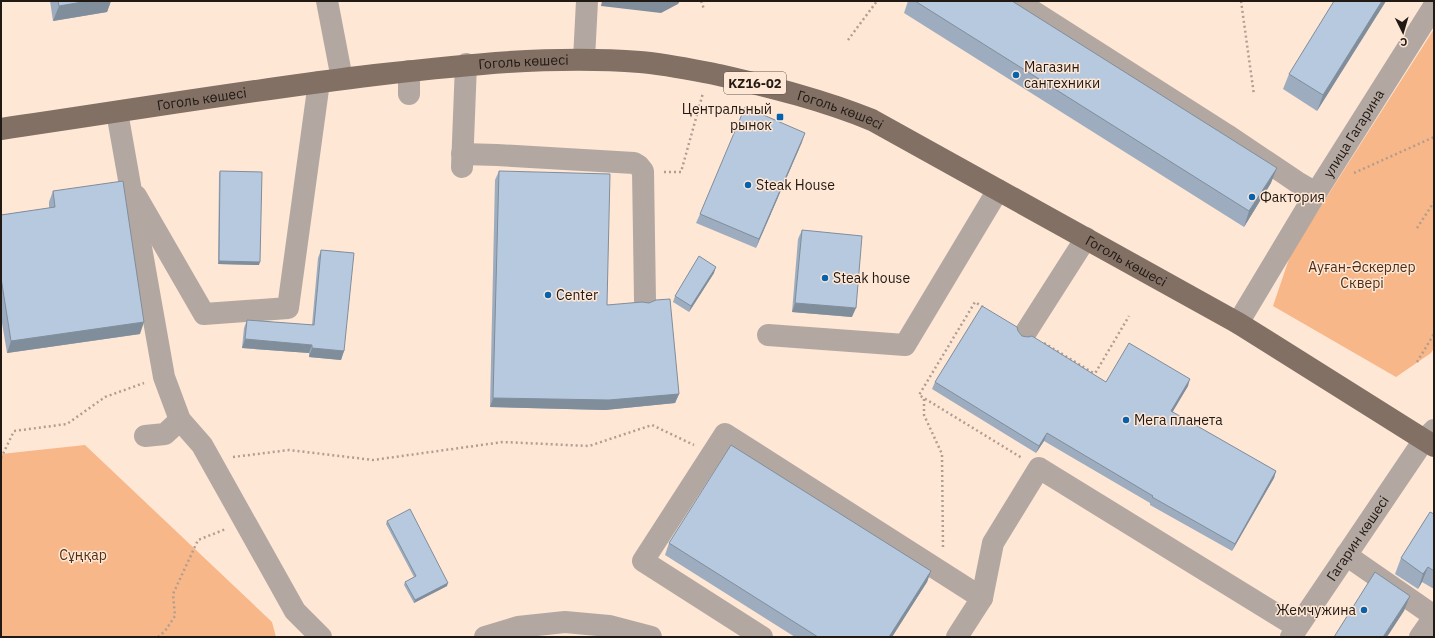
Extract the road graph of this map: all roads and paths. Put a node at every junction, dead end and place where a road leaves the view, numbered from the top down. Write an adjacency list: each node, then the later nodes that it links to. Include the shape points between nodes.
1 (327, 1): 13 (street)
2 (586, 1): 10 (street)
3 (701, 1): 8 (path)
4 (877, 1): 9 (path)
5 (1017, 1): 25 (street)
6 (1241, 1): 17 (path)
7 (1434, 6): 25 (street, улица Гагарина)
8 (704, 9)
9 (848, 40)
10 (584, 59): 11 (main road, Гоголь көшесі / KZ16-02); 24 (main road, Гоголь көшесі / KZ16-02, via 643,62 701,71 838,106 872,120)
11 (466, 64): 12 (main road, Гоголь көшесі / KZ16-02); 21 (street, via 462,161 497,155 634,163)
12 (409, 71): 13 (main road, Гоголь көшесі / KZ16-02); 16 (street)
13 (342, 79): 14 (main road, Гоголь көшесі / KZ16-02)
14 (319, 82): 18 (main road, Гоголь көшесі / KZ16-02); 23 (street, via 288,308 204,314)
15 (704, 91): 21 (path, via 680,172)
16 (409, 94)
17 (1254, 95)
18 (117, 112): 19 (main road, Гоголь көшесі / KZ16-02); 23 (street)
19 (1, 129)
20 (1434, 137): 22 (path)
21 (643, 171): 29 (street)
22 (1351, 175)
23 (129, 183): 38 (street)
24 (998, 190): 28 (main road, Гоголь көшесі / KZ16-02); 35 (street, via 905,345)
25 (1316, 193): 32 (street, улица Гагарина)
26 (1434, 202): 27 (path)
27 (1418, 228)
28 (1086, 238): 32 (main road, Гоголь көшесі / KZ16-02); 33 (street)
29 (645, 300)
30 (988, 310): 40 (path, via 975,302 919,395)
31 (1129, 316): 37 (path)
32 (1238, 323): 44 (main road, Гоголь көшесі / KZ16-02)
33 (1026, 332): 37 (path)
34 (1434, 334): 36 (path)
35 (768, 335)
36 (1417, 362)
37 (1095, 374): 39 (path)
38 (164, 377): 42 (street); 46 (path, via 105,397 68,424 14,431)
39 (1091, 381)
40 (924, 398): 48 (path); 51 (path, via 924,415 942,454)
41 (1434, 414): 44 (street, Гагарин көшесі)
42 (180, 420): 43 (street, via 165,434); 47 (street, via 202,445)
43 (145, 436)
44 (1431, 438): 50 (street, Гагарин көшесі)
45 (712, 454): 47 (path, via 652,425 589,446 503,442 373,460 289,450); 51 (street, via 725,434); 59 (street, via 643,561)
46 (1, 458)
47 (211, 460): 49 (street)
48 (1039, 468): 52 (street, via 993,543); 54 (street)
49 (245, 520): 55 (path, via 198,540 173,594 175,616); 56 (street, via 295,611)
50 (1346, 555): 53 (street); 54 (street, Гагарин көшесі)
51 (944, 574): 52 (street)
52 (982, 598): 60 (street)
53 (1434, 616): 61 (street)
54 (1294, 632)
55 (158, 637)
56 (321, 637)
57 (485, 637): 58 (street, via 518,627 565,622 609,626)
58 (651, 637)
59 (762, 637)
60 (957, 637)
61 (1420, 637)

